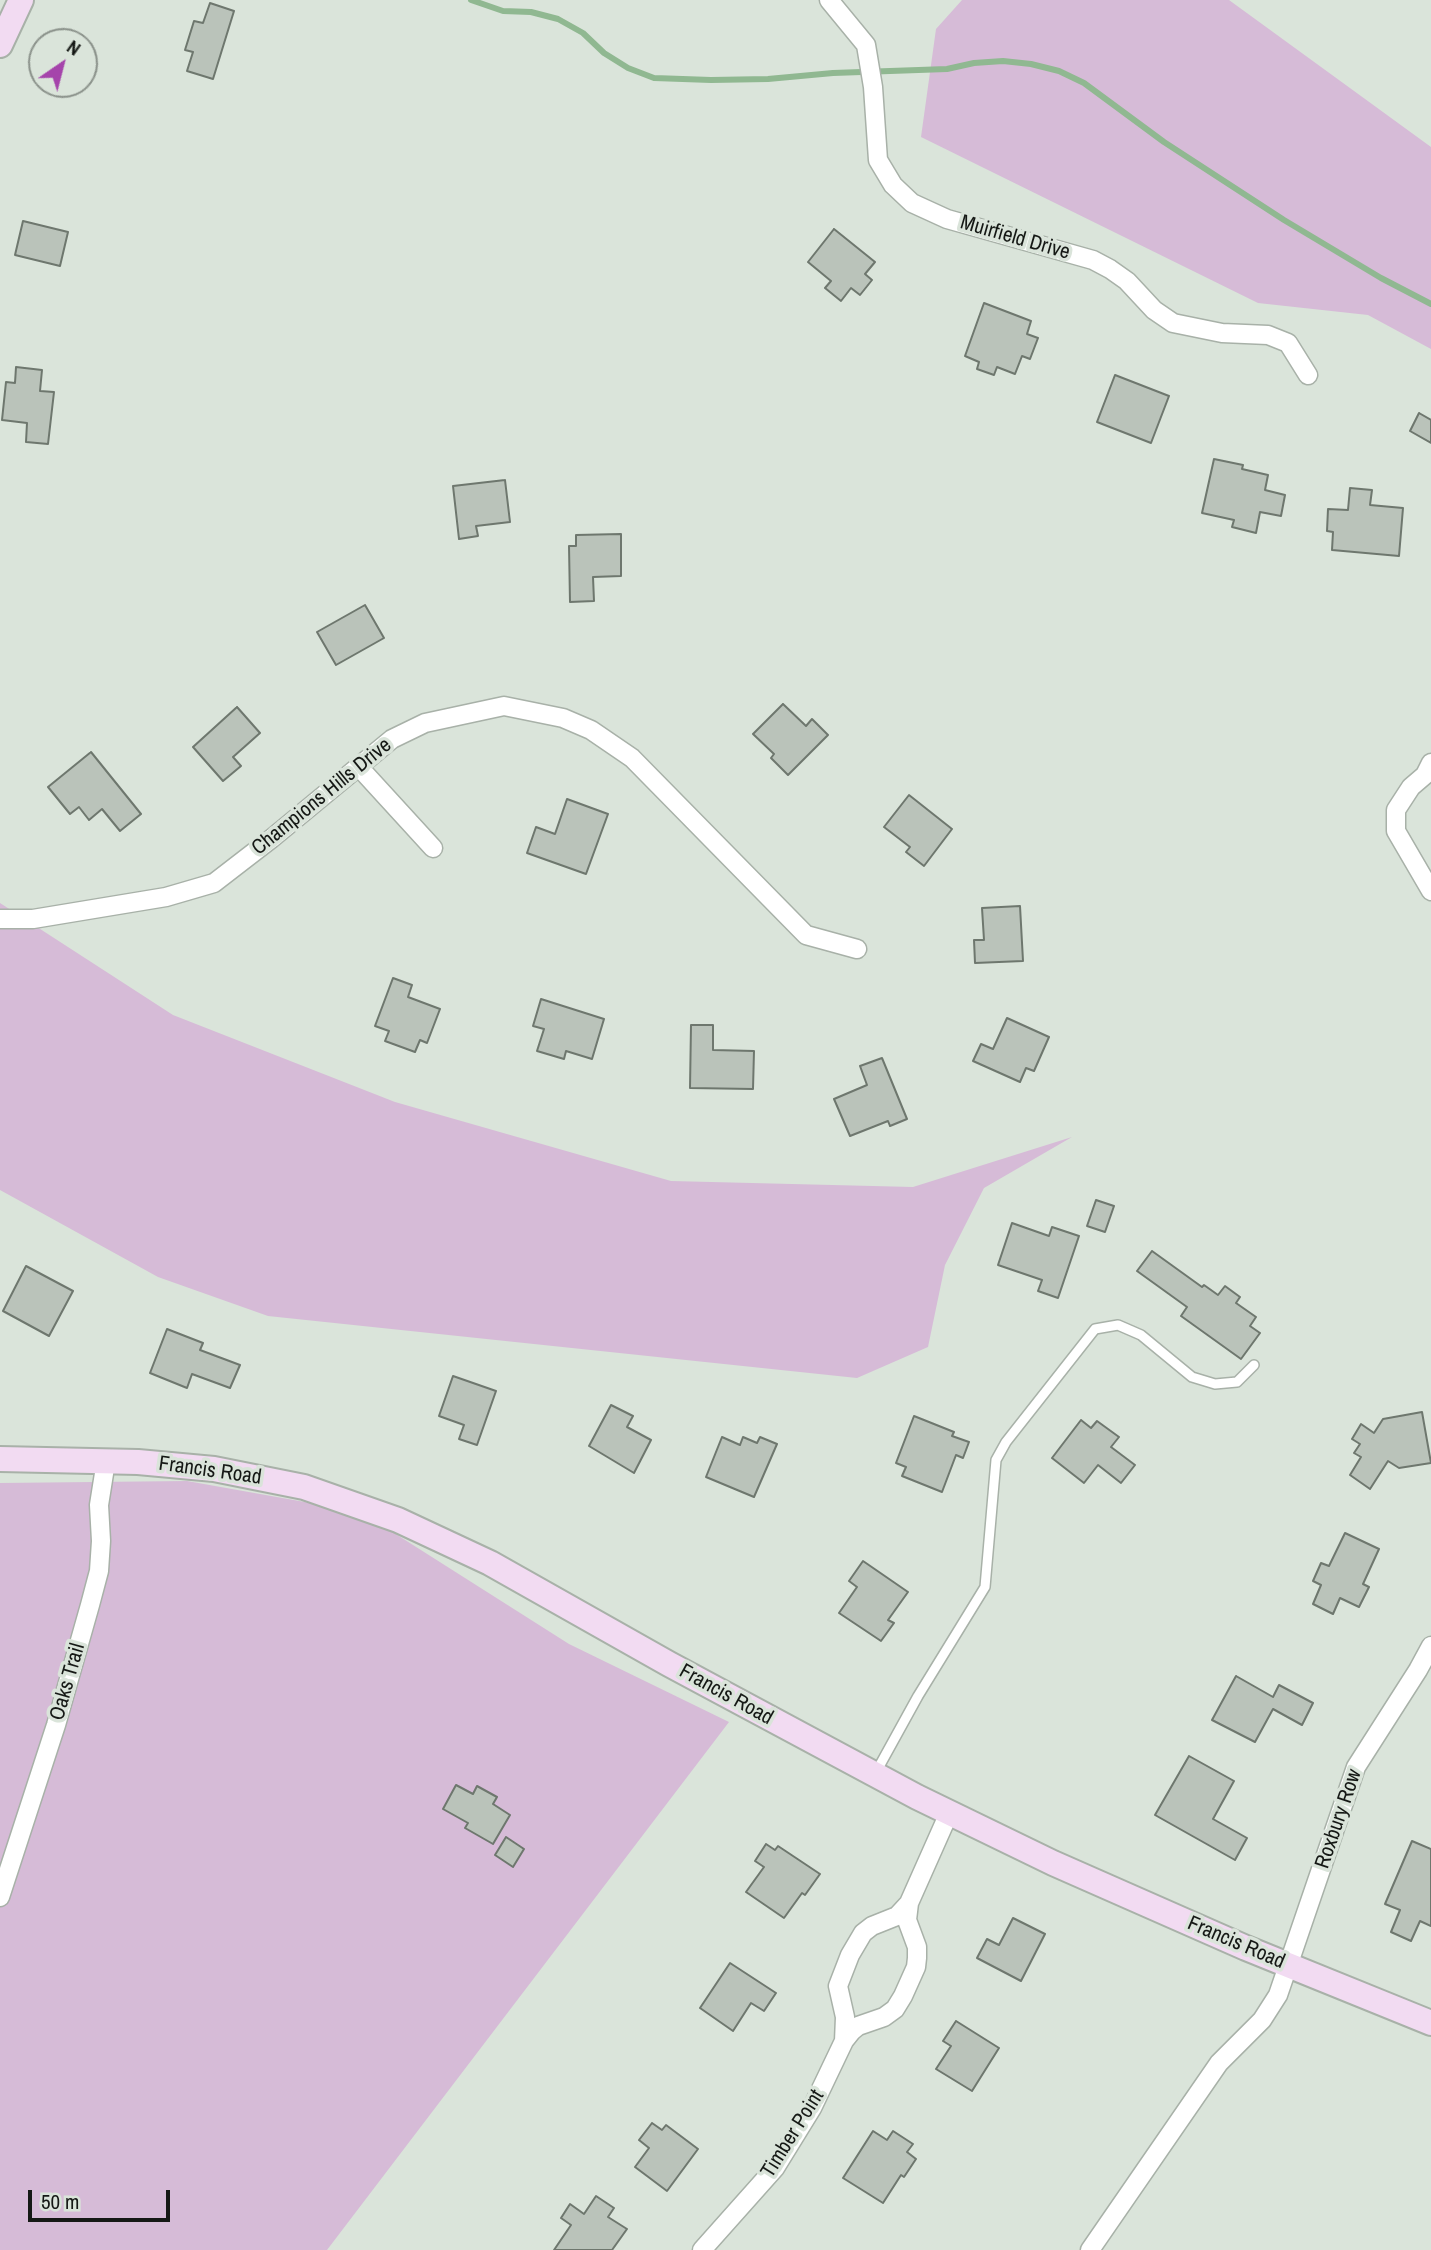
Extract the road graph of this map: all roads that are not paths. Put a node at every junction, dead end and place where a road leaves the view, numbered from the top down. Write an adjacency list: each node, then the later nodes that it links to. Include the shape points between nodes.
1 (21, 0): 3 (street)
2 (829, 0): 4 (street, Muirfield Drive, via 866,45 878,160 893,186 912,202 947,219 1093,260 1127,281 1173,323 1268,335 1288,343)
3 (0, 45)
4 (1308, 375)
5 (1431, 763): 8 (street, via 1396,810 1396,831)
6 (358, 766): 7 (street); 9 (street, Champions Hills Drive, via 214,883 166,897 33,919); 10 (street, Champions Hills Drive, via 392,739 425,723 504,706 563,718 591,730 632,758 806,935)
7 (433, 848)
8 (1431, 891)
9 (0, 919)
10 (857, 948)
11 (1254, 1365): 15 (lane, via 1237,1382 1215,1384 1192,1377 1140,1335 1118,1325 1095,1329 996,1460 985,1587)
12 (0, 1460): 13 (street, Francis Road)
13 (106, 1461): 15 (street, Francis Road, via 239,1473 304,1487 398,1520 500,1568); 17 (street, Oaks Trail, via 99,1505 99,1571 56,1726)
14 (1431, 1646): 19 (street, Roxbury Row, via 1356,1767)
15 (874, 1775): 16 (street, Francis Road)
16 (949, 1813): 18 (street); 19 (street, Francis Road)
17 (0, 1897)
18 (909, 1903): 21 (street, Timber Point, via 897,1916 863,1933 850,1955 838,1986 845,2017); 21 (street, Timber Point, via 907,1920 917,1958 903,1996 895,2009 858,2026)
19 (1289, 1966): 20 (street, Francis Road); 23 (street, Roxbury Row, via 1262,2020 1219,2063)
20 (1431, 2023)
21 (844, 2041): 22 (street, Timber Point, via 812,2108 775,2168)
22 (702, 2250)
23 (1090, 2250)

